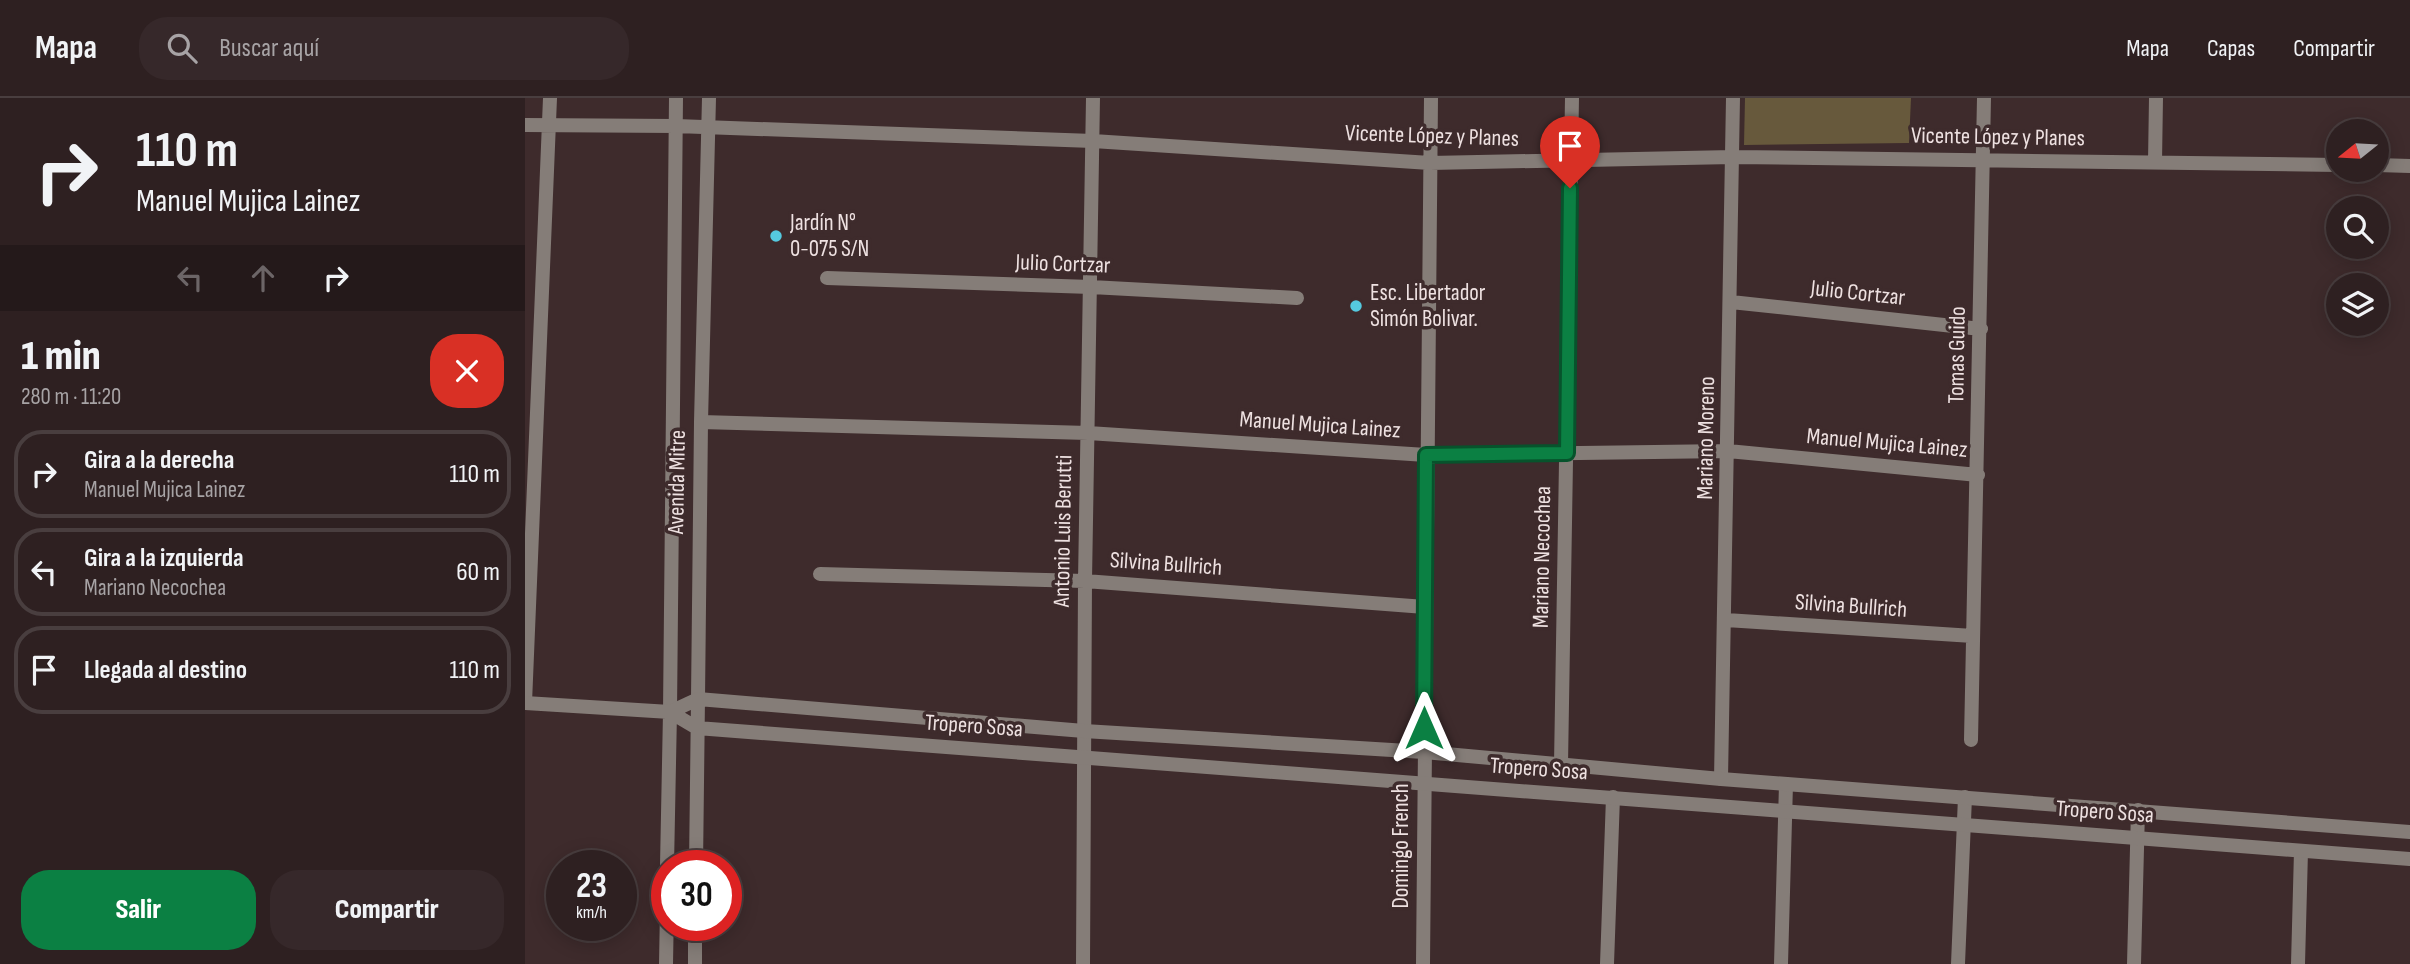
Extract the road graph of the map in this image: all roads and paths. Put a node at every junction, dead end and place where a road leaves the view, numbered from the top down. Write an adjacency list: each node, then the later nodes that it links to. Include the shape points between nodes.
1 (550, 98): 11 (street)
2 (676, 98): 12 (street, Avenida Mitre)
3 (709, 98): 13 (street, Avenida Mitre)
4 (1093, 98): 14 (street, Antonio Luis Berutti)
5 (1431, 98): 19 (street, Domingo French)
6 (1572, 98): 17 (street, Mariano Necochea)
7 (1733, 98): 15 (street, Mariano Moreno)
8 (1985, 98): 16 (street, Tomas Guido)
9 (2157, 98): 18 (street)
10 (525, 125): 11 (street, Vicente López y Planes)
11 (549, 125): 12 (street, Vicente López y Planes); 40 (street)
12 (676, 126): 13 (street, Vicente López y Planes); 41 (street, Avenida Mitre)
13 (709, 128): 14 (street, Vicente López y Planes); 28 (street, Avenida Mitre)
14 (1093, 141): 19 (street, Vicente López y Planes); 24 (street, Antonio Luis Berutti)
15 (1733, 157): 16 (street, Vicente López y Planes); 17 (street, Vicente López y Planes); 26 (street, Mariano Moreno)
16 (1983, 160): 18 (street, Vicente López y Planes); 27 (street, Tomas Guido)
17 (1571, 162): 19 (street, Vicente López y Planes); 31 (street, Mariano Necochea)
18 (2155, 162): 20 (street, Vicente López y Planes)
19 (1430, 163): 32 (street, Domingo French)
20 (2326, 165)
21 (2389, 165): 22 (street)
22 (2410, 166)
23 (827, 278): 24 (street, Julio Cortzar)
24 (1091, 287): 25 (street, Julio Cortzar); 29 (street, Antonio Luis Berutti)
25 (1297, 298)
26 (1731, 302): 27 (street, Julio Cortzar); 30 (street, Mariano Moreno)
27 (1980, 329): 33 (street, Tomas Guido)
28 (701, 422): 29 (street, Manuel Mujica Lainez); 39 (street, Avenida Mitre)
29 (1088, 433): 32 (street, Manuel Mujica Lainez); 35 (street, Antonio Luis Berutti)
30 (1728, 451): 31 (street, Manuel Mujica Lainez); 33 (street, Manuel Mujica Lainez); 37 (street, Mariano Moreno)
31 (1567, 453): 32 (street, Manuel Mujica Lainez); 47 (street, Mariano Necochea)
32 (1426, 455): 36 (street, Domingo French)
33 (1978, 475): 38 (street, Tomas Guido)
34 (820, 574): 35 (street, Silvina Bullrich)
35 (1085, 581): 36 (street, Silvina Bullrich); 43 (street, Antonio Luis Berutti)
36 (1425, 607): 45 (street, Domingo French)
37 (1725, 620): 38 (street, Silvina Bullrich); 48 (street, Mariano Moreno)
38 (1973, 636): 44 (street, Tomas Guido)
39 (698, 699): 41 (street, Tropero Sosa); 42 (street, Avenida Mitre); 43 (street, Tropero Sosa)
40 (525, 703): 41 (street, Tropero Sosa)
41 (670, 712): 42 (street, Tropero Sosa); 58 (street, Avenida Mitre)
42 (697, 728): 46 (street, Tropero Sosa); 59 (street, Avenida Mitre)
43 (1084, 731): 45 (street, Tropero Sosa); 46 (street, Antonio Luis Berutti)
44 (1971, 740)
45 (1424, 752): 47 (street, Tropero Sosa); 49 (street, Domingo French)
46 (1084, 758): 49 (street, Tropero Sosa); 66 (street, Antonio Luis Berutti)
47 (1561, 765): 48 (street, Tropero Sosa)
48 (1721, 779): 50 (street, Tropero Sosa)
49 (1424, 784): 51 (street, Tropero Sosa); 67 (street, Domingo French)
50 (1786, 784): 52 (street, Tropero Sosa); 53 (street)
51 (1613, 797): 53 (street, Tropero Sosa); 68 (street)
52 (1965, 797): 54 (street, Tropero Sosa); 55 (street)
53 (1785, 810): 55 (street, Tropero Sosa); 69 (street)
54 (2139, 810): 56 (street, Tropero Sosa); 57 (street)
55 (1963, 825): 57 (street, Tropero Sosa); 70 (street)
56 (2410, 832)
57 (2138, 837): 60 (street, Tropero Sosa); 71 (street)
58 (667, 850)
59 (696, 850)
60 (2301, 851): 61 (street, Tropero Sosa); 72 (street)
61 (2410, 859)
62 (666, 941): 64 (street)
63 (695, 941): 65 (street)
64 (666, 964)
65 (695, 964)
66 (1083, 964)
67 (1423, 964)
68 (1607, 964)
69 (1781, 964)
70 (1958, 964)
71 (2134, 964)
72 (2298, 964)

